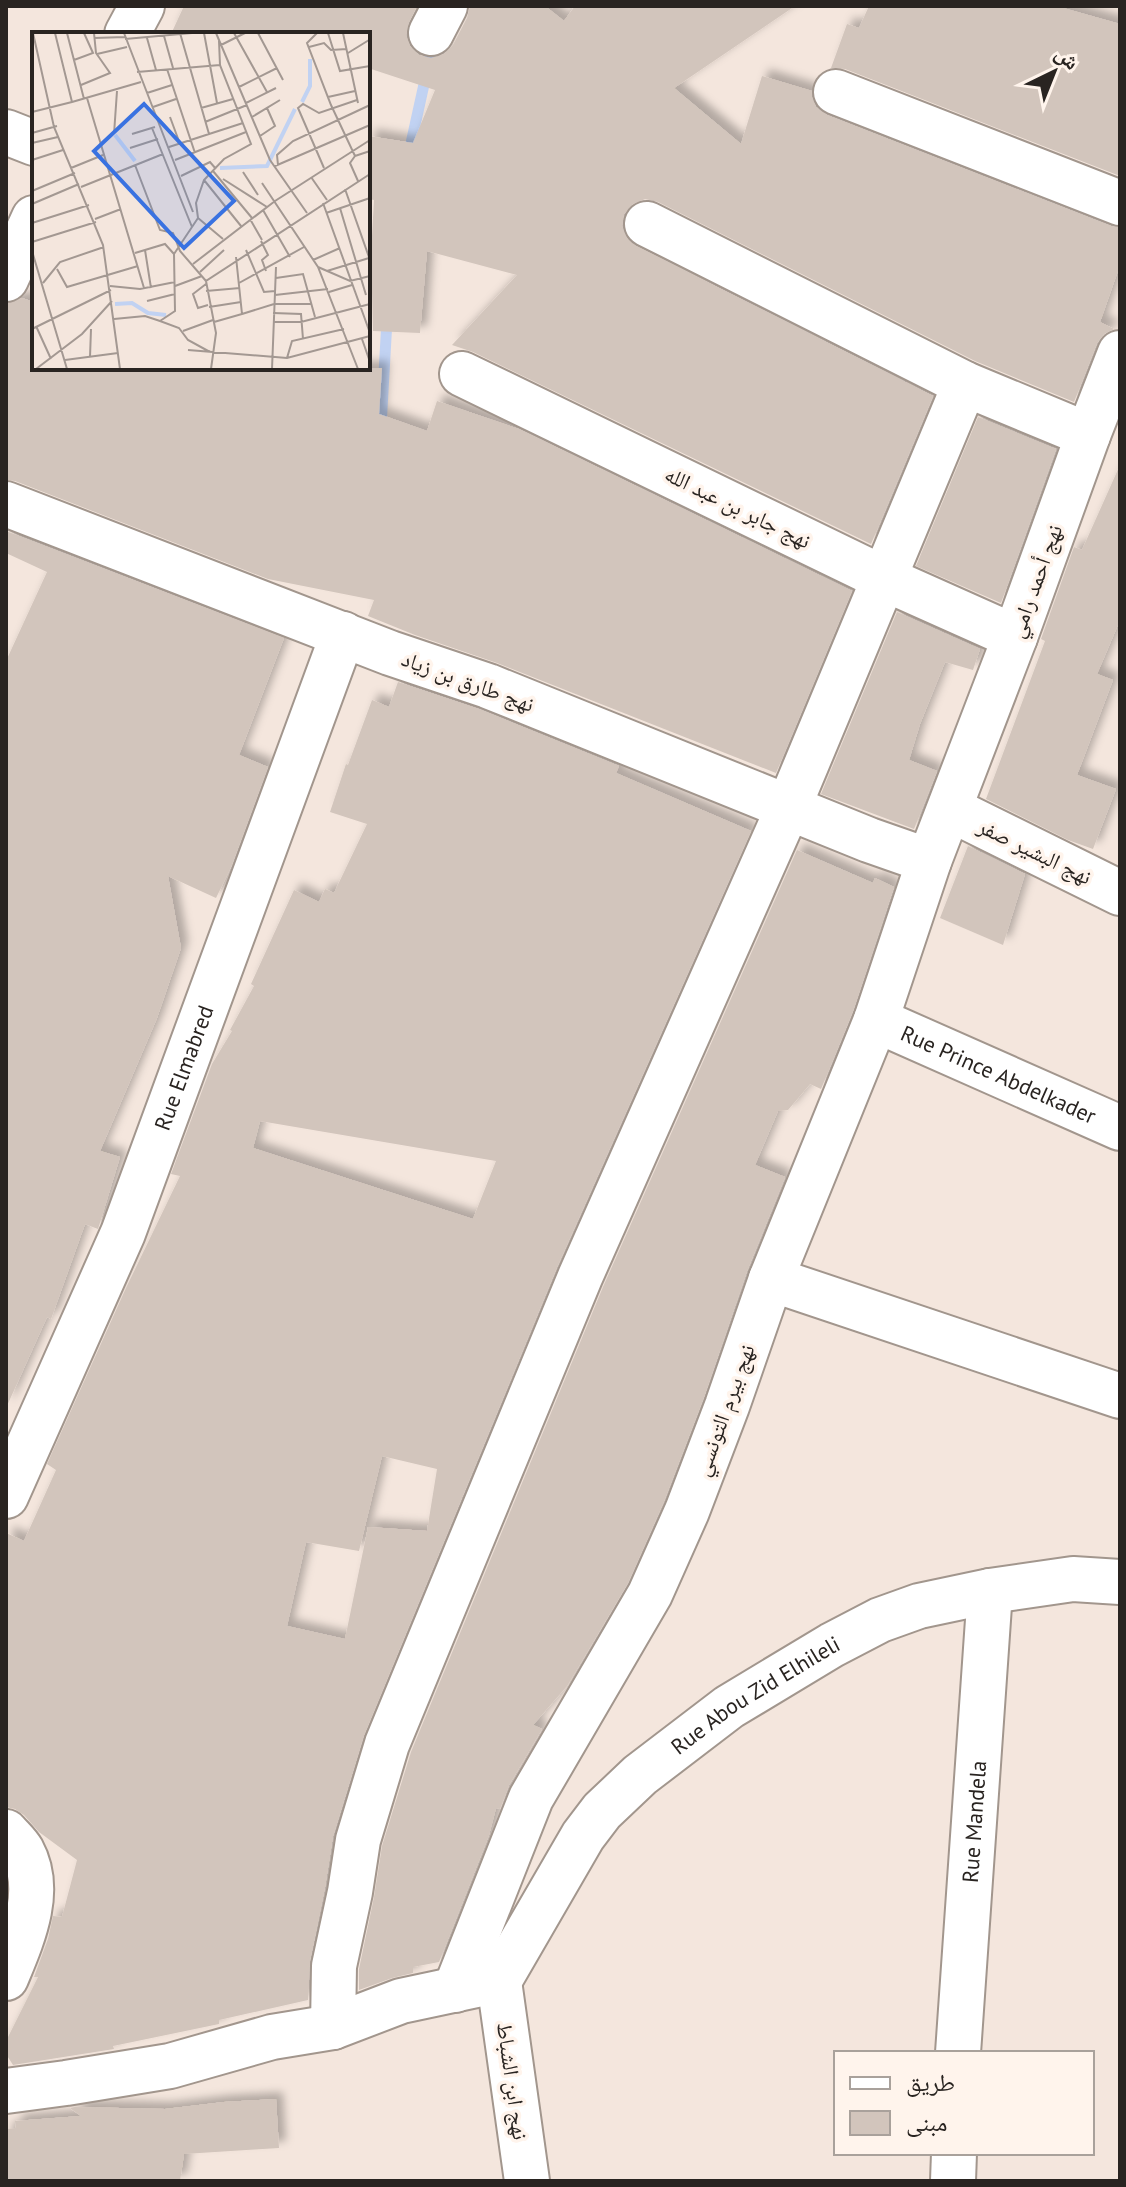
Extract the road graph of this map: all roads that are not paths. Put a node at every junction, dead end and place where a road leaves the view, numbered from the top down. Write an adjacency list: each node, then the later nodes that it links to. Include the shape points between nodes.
1 (142, 6): 2 (street)
2 (128, 32)
3 (836, 92): 6 (street)
4 (6, 132): 5 (street)
5 (32, 142)
6 (1120, 203)
7 (32, 222): 9 (street)
8 (647, 224): 12 (street)
9 (6, 279)
10 (1119, 362): 13 (street, نهج أحمد رامي)
11 (462, 374): 15 (street, نهج جابر بن عبد الله)
12 (965, 384): 13 (street); 15 (street)
13 (1088, 435): 17 (street, نهج أحمد رامي)
14 (6, 504): 16 (street, نهج طارق بن زياد)
15 (883, 578): 17 (street, نهج جابر بن عبد الله); 18 (street)
16 (343, 634): 18 (street, نهج طارق بن زياد); 26 (street, Rue Elmabred, via 123,1233)
17 (1015, 637): 19 (street, نهج أحمد رامي)
18 (789, 806): 20 (street, نهج طارق بن زياد); 33 (street, via 580,1277 387,1744 358,1840 334,1966)
19 (950, 809): 20 (street, نهج بيرم التونسي); 21 (street, نهج البشير صفر)
20 (929, 861): 22 (street, نهج بيرم التونسي)
21 (1117, 884)
22 (876, 1020): 23 (street, Rue Prince Abdelkader); 24 (street, نهج بيرم التونسي)
23 (1120, 1128)
24 (771, 1279): 25 (street); 32 (street, نهج بيرم التونسي, via 687,1511 650,1594 531,1798)
25 (1120, 1396)
26 (6, 1496)
27 (1120, 1582): 28 (street, Rue Abou Zid Elhileli, via 1073,1579)
28 (990, 1591): 31 (street, Rue Abou Zid Elhileli, via 919,1606 868,1626 729,1707 640,1775 583,1836); 34 (street, Rue Mandela)
29 (6, 1832): 30 (street, via 22,1852 31,1879 30,1910)
30 (6, 1978)
31 (499, 1981): 32 (street); 37 (street, نهج ابن الشباط)
32 (455, 1990): 33 (street, via 401,2001)
33 (333, 2027): 35 (street, via 272,2037 170,2066)
34 (958, 2051)
35 (6, 2091)
36 (954, 2155): 38 (street)
37 (527, 2181)
38 (953, 2181)

